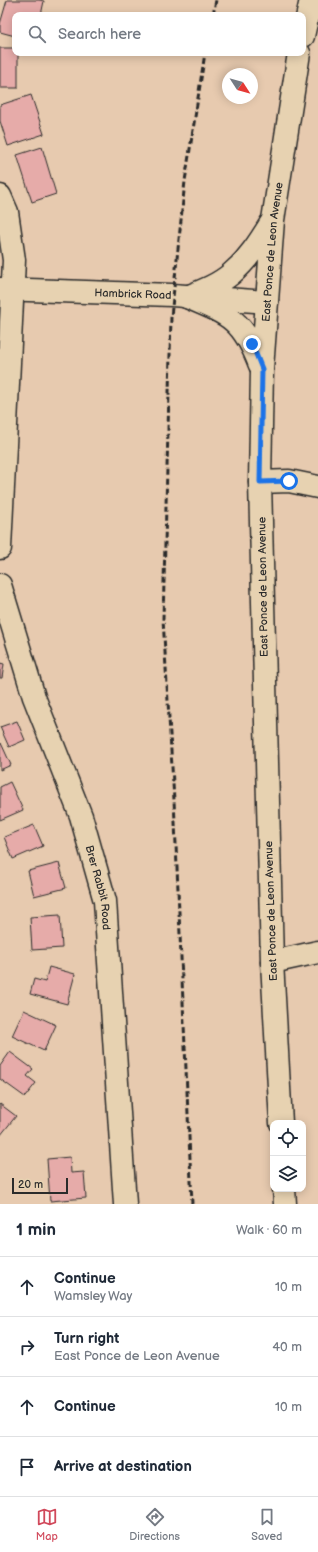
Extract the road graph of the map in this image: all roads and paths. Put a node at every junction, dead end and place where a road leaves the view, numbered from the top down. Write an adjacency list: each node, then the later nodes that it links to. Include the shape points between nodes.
1 (311, 0): 2 (main road)
2 (306, 22)
3 (299, 56): 5 (main road, East Ponce de Leon Avenue)
4 (0, 196): 6 (main road, via 7,212 14,260)
5 (273, 220): 7 (main road, via 256,248 231,274 208,289); 8 (main road, East Ponce de Leon Avenue)
6 (6, 289): 7 (main road, Hambrick Road); 12 (main road)
7 (187, 297): 8 (main road, Hambrick Road); 9 (main road, via 218,310 236,322 252,344)
8 (266, 302): 9 (main road, East Ponce de Leon Avenue)
9 (262, 369): 10 (main road, East Ponce de Leon Avenue)
10 (260, 482): 11 (main road, via 289,481); 15 (main road, East Ponce de Leon Avenue)
11 (318, 487)
12 (0, 548)
13 (0, 585): 18 (main road, Brer Rabbit Road, via 34,697 81,816 105,900)
14 (318, 952): 15 (main road)
15 (272, 962): 16 (main road, East Ponce de Leon Avenue)
16 (281, 1120)
17 (284, 1192): 19 (main road)
18 (125, 1204)
19 (285, 1204)

